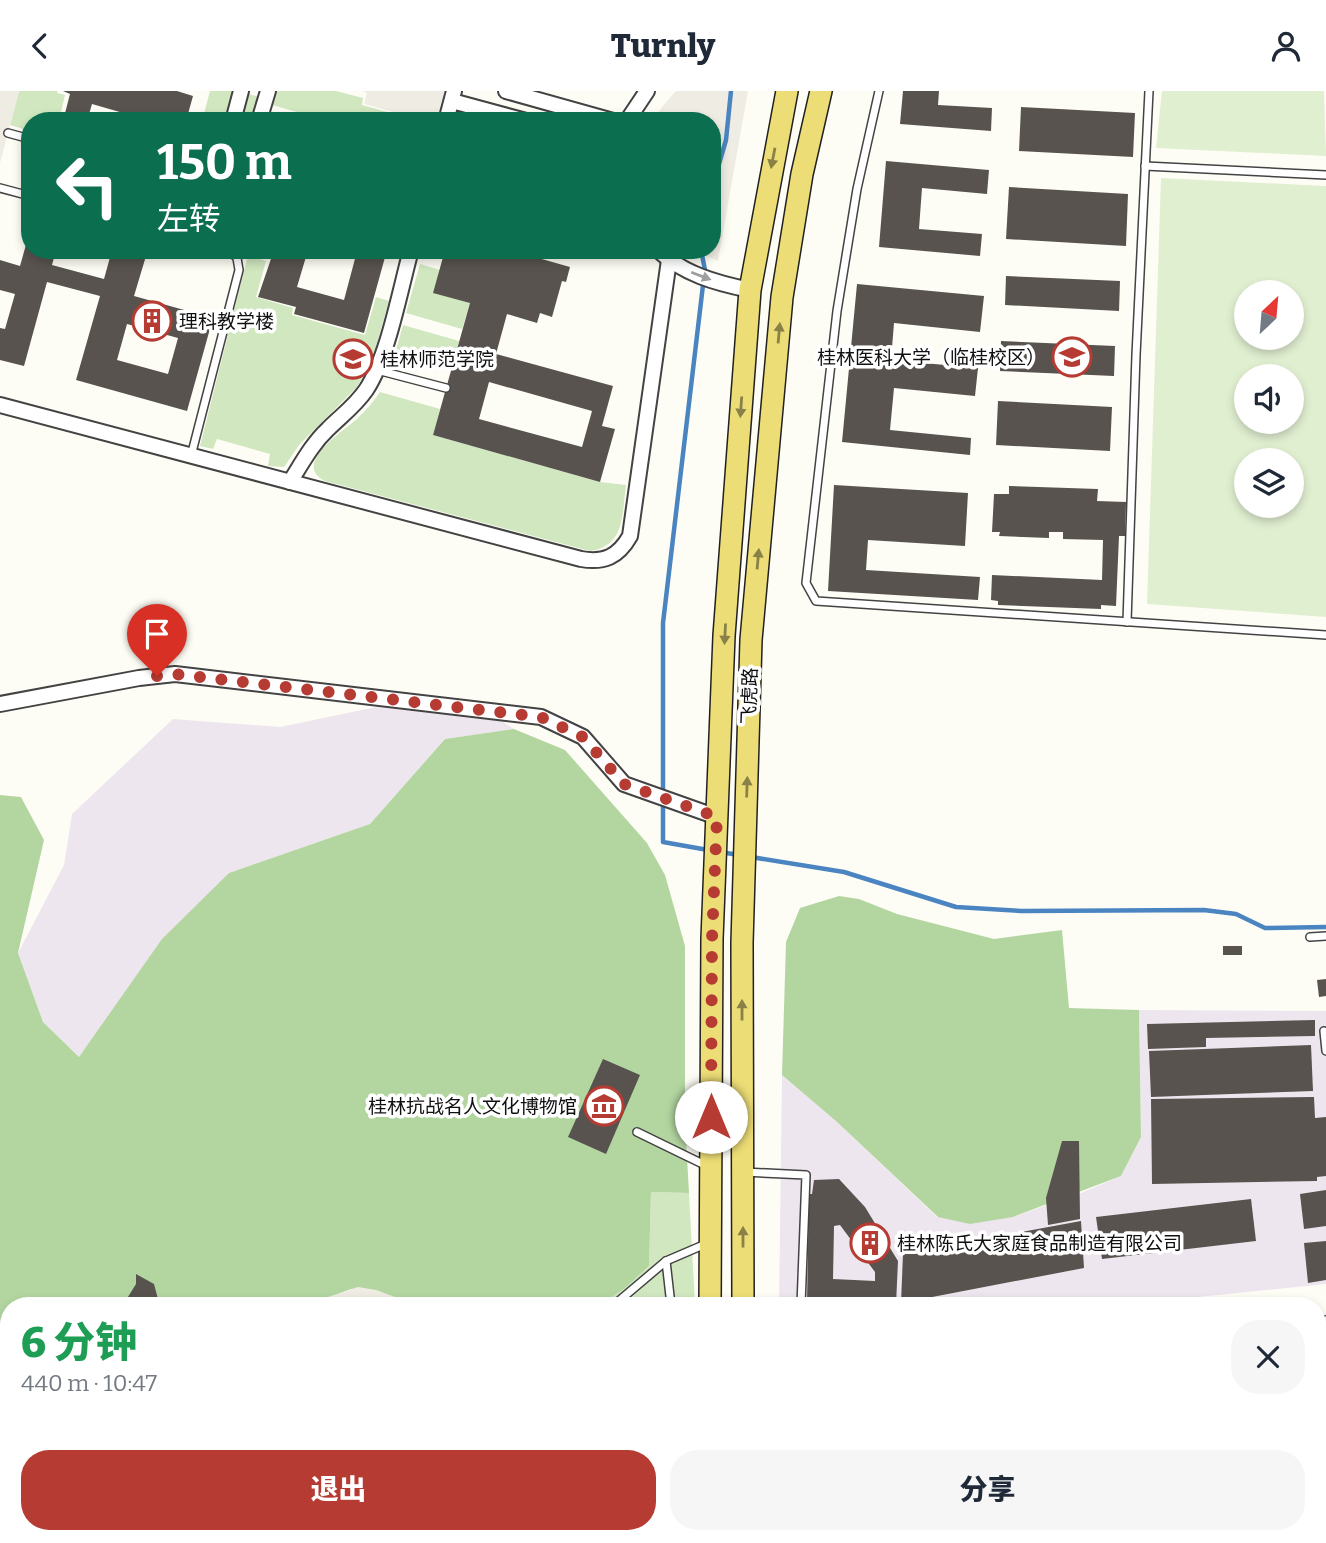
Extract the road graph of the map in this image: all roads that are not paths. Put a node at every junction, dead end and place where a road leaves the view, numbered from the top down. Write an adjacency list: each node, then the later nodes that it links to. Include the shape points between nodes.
1 (241, 91): 10 (street)
2 (268, 91): 11 (street)
3 (506, 91): 13 (street)
4 (647, 91): 14 (street)
5 (787, 91): 25 (main road, 飞虎路, one-way to 25)
6 (821, 91): 41 (main road, 飞虎路, one-way to 6, via 742,943 751,640 782,296)
7 (879, 91): 31 (lane, via 837,311 806,583 816,601)
8 (1149, 91): 17 (lane)
9 (453, 96): 12 (street)
10 (235, 112)
11 (262, 112)
12 (500, 112)
13 (581, 112)
14 (633, 112)
15 (8, 133): 16 (lane)
16 (21, 137)
17 (1145, 166): 18 (lane); 31 (lane)
18 (1326, 175)
19 (0, 188): 20 (lane)
20 (21, 194)
21 (237, 259): 29 (lane, via 239,270)
22 (408, 259): 26 (street)
23 (664, 259): 30 (street, via 630,536 610,558 581,559)
24 (671, 259): 25 (street, one-way to 25, via 695,274)
25 (750, 290): 34 (main road, 飞虎路, one-way to 34, via 724,636)
26 (377, 370): 27 (lane); 30 (street, via 352,409 311,448)
27 (446, 389)
28 (0, 405): 29 (street)
29 (191, 456): 30 (street)
30 (290, 482)
31 (1127, 622): 32 (lane)
32 (1326, 635)
33 (0, 705): 34 (street, via 175,674 541,717 583,737 624,784)
34 (717, 817): 40 (main road, 飞虎路)
35 (1326, 936): 36 (lane)
36 (1310, 937)
37 (1324, 1031): 38 (lane)
38 (1326, 1051)
39 (637, 1132): 40 (lane)
40 (710, 1168): 42 (main road, 飞虎路)
41 (743, 1171): 47 (main road, 飞虎路, one-way to 41); 48 (lane, via 806,1175)
42 (710, 1243): 43 (lane); 46 (main road, 飞虎路)
43 (666, 1261): 44 (lane); 45 (lane)
44 (623, 1297)
45 (670, 1297)
46 (710, 1297)
47 (743, 1297)
48 (801, 1297)

